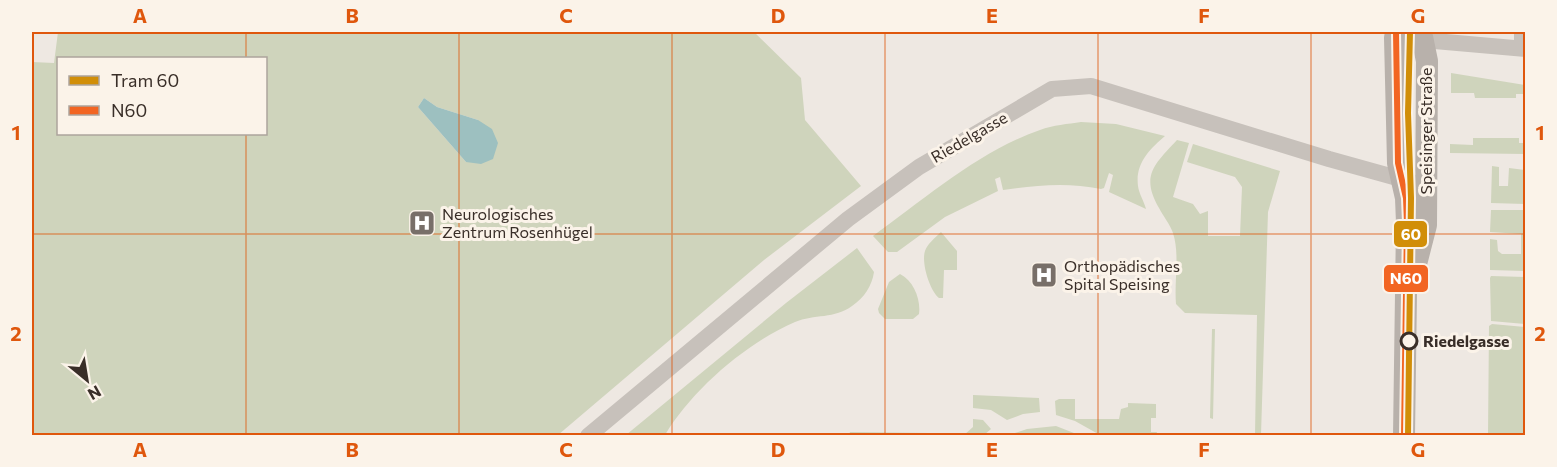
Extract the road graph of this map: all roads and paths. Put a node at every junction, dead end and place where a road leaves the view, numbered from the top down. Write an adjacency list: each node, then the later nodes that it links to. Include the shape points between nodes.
1 (1396, 32): 4 (main road, Speisinger Straße)
2 (1422, 36): 3 (street); 5 (main road, Speisinger Straße, via 1427,61)
3 (1523, 43)
4 (1400, 179): 5 (street, Riedelgasse); 6 (main road, Speisinger Straße, via 1406,198); 7 (street, Riedelgasse, via 1091,86 1052,89 919,167 848,219)
5 (1426, 186): 6 (main road, Speisinger Straße, via 1426,225)
6 (1407, 300): 8 (main road, Speisinger Straße)
7 (588, 435)
8 (1404, 435)

